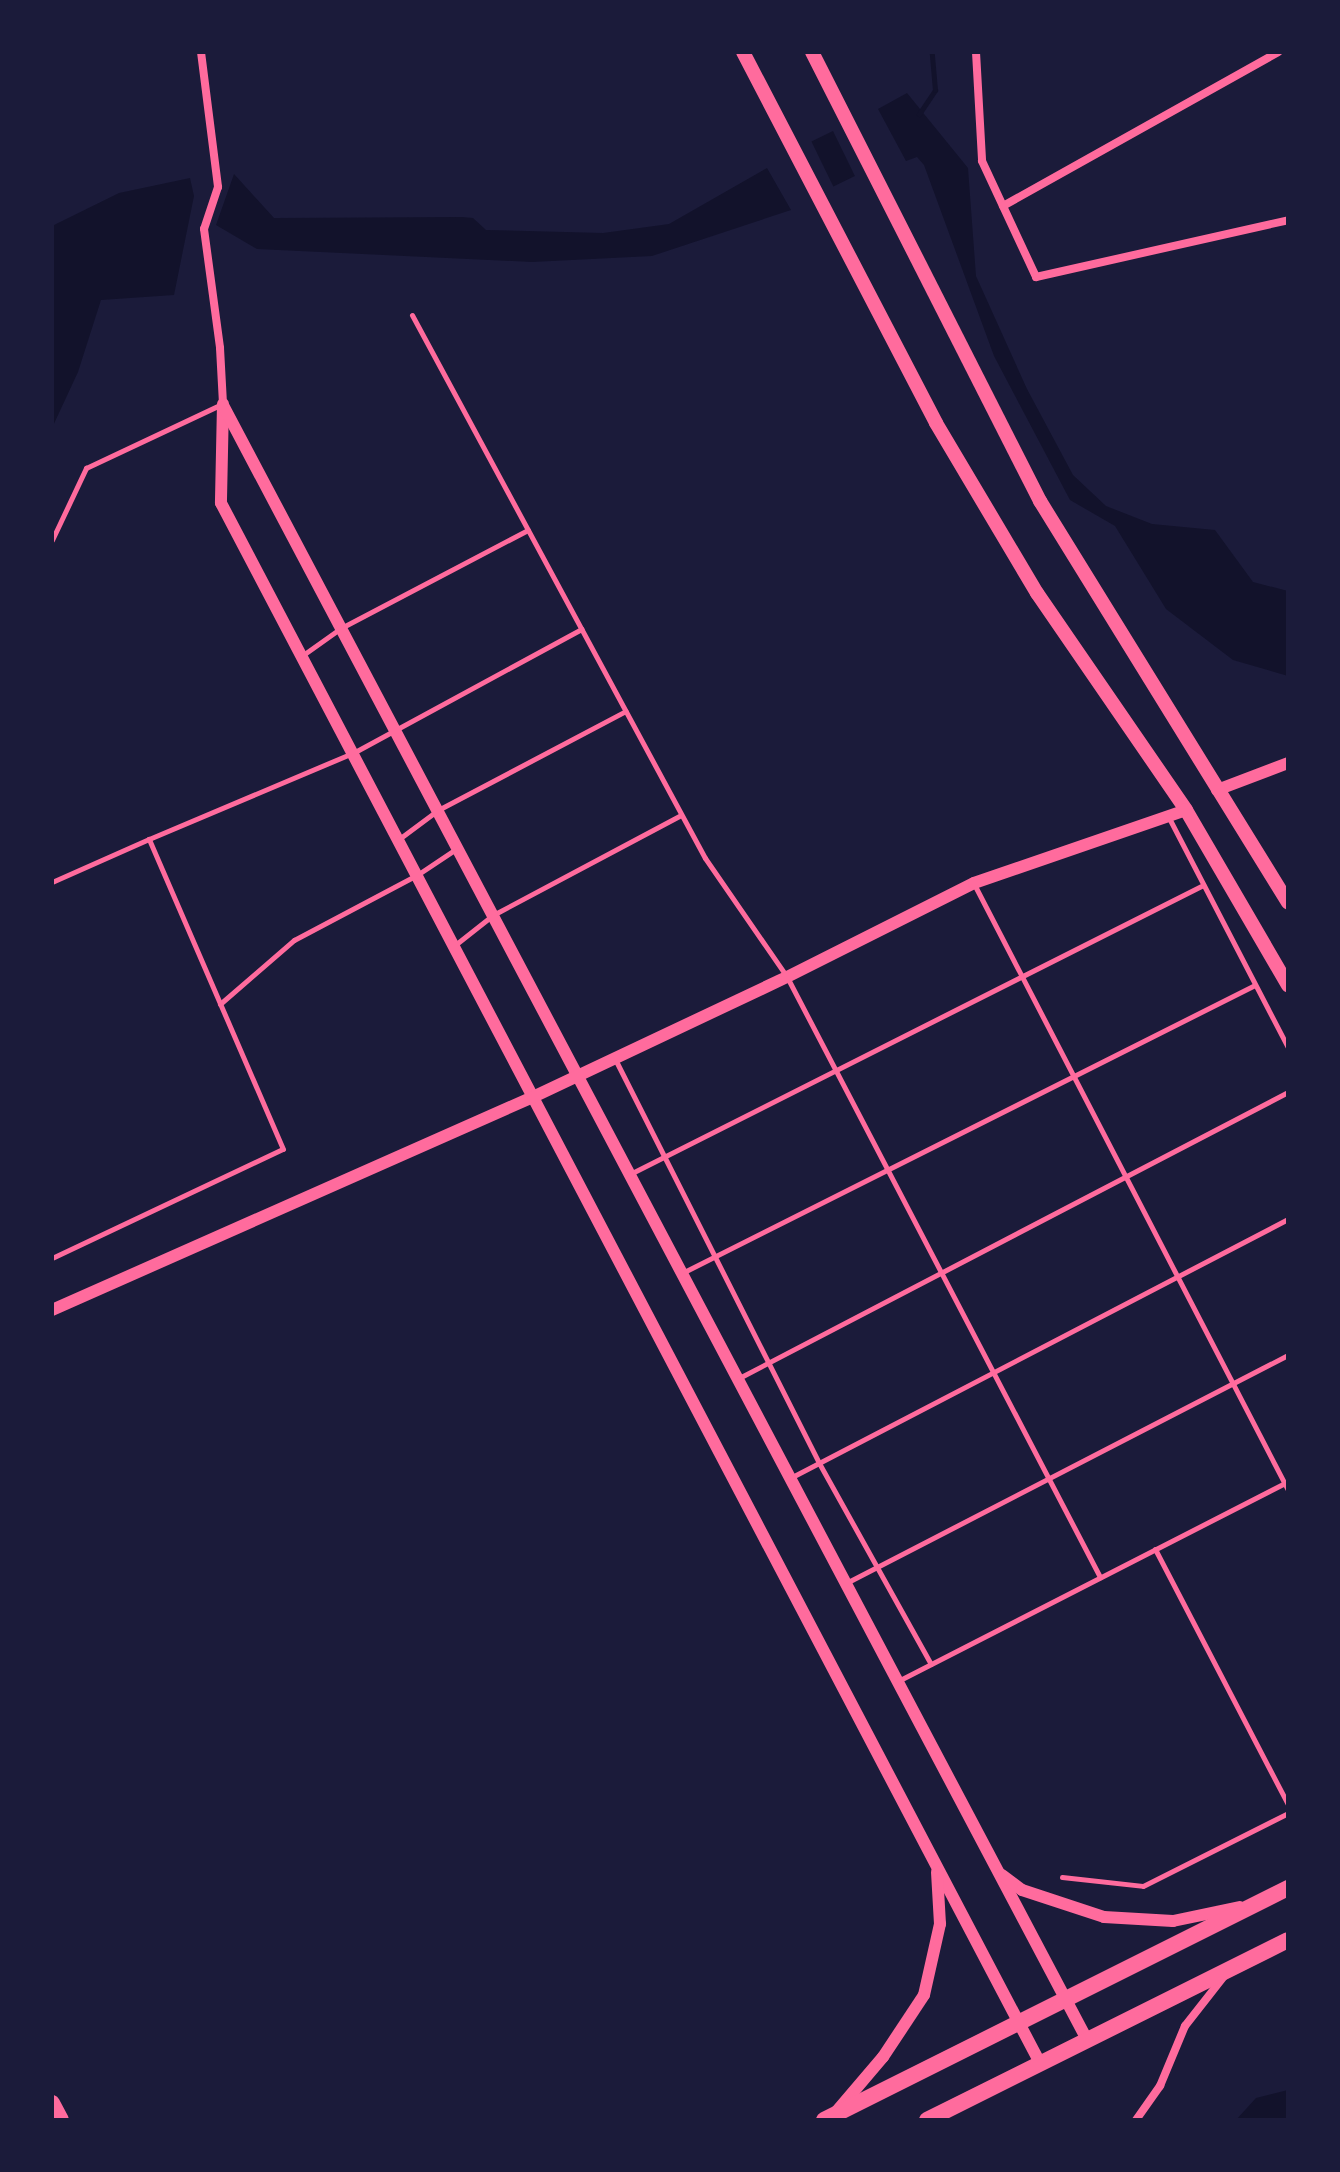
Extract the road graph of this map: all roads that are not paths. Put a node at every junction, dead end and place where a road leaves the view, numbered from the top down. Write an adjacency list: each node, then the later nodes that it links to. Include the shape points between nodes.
1 (201, 52): 9 (street, via 218,187 204,229)
2 (743, 52): 21 (main road, via 936,423 1037,593)
3 (812, 52): 19 (main road, via 1040,501)
4 (976, 52): 6 (street, via 982,161)
5 (1278, 52): 6 (street)
6 (1003, 206): 7 (street, via 1036,277)
7 (1288, 220)
8 (412, 315): 10 (lane)
9 (223, 404): 11 (lane, via 86,468); 12 (street); 14 (street, via 221,503)
10 (528, 530): 12 (lane); 13 (lane)
11 (52, 540)
12 (341, 628): 14 (lane); 16 (street)
13 (581, 629): 15 (lane); 16 (lane)
14 (302, 655): 17 (street)
15 (626, 711): 20 (lane); 22 (lane)
16 (394, 728): 17 (lane); 20 (street)
17 (353, 753): 24 (lane); 25 (street)
18 (1288, 763): 19 (street)
19 (1217, 790): 31 (main road)
20 (438, 810): 25 (lane); 26 (street)
21 (1186, 810): 23 (street); 37 (main road)
22 (681, 815): 32 (lane); 35 (lane)
23 (1168, 816): 29 (street); 30 (lane)
24 (149, 839): 28 (lane); 38 (lane)
25 (398, 839): 27 (street)
26 (458, 848): 27 (lane); 32 (street)
27 (417, 875): 33 (street); 38 (lane, via 294,940)
28 (52, 882)
29 (974, 883): 34 (lane); 35 (street)
30 (1203, 885): 34 (lane); 36 (lane)
31 (1288, 903)
32 (493, 915): 33 (lane); 42 (street)
33 (454, 946): 45 (street)
34 (1022, 976): 41 (lane); 43 (lane)
35 (787, 977): 40 (street); 41 (lane)
36 (1255, 985): 39 (lane); 43 (lane)
37 (1288, 985)
38 (220, 1004): 52 (lane, via 283,1149)
39 (1288, 1048)
40 (614, 1058): 42 (street); 46 (lane)
41 (835, 1071): 46 (lane); 47 (lane)
42 (578, 1075): 45 (street); 48 (street)
43 (1074, 1076): 47 (lane); 49 (lane)
44 (1288, 1092): 49 (lane)
45 (533, 1097): 56 (street); 75 (street)
46 (663, 1157): 48 (lane); 51 (lane)
47 (886, 1170): 51 (lane); 54 (lane)
48 (630, 1174): 53 (street)
49 (1126, 1176): 54 (lane); 55 (lane)
50 (1288, 1219): 55 (lane)
51 (713, 1257): 53 (lane); 58 (lane)
52 (52, 1258)
53 (682, 1273): 60 (street)
54 (940, 1273): 58 (lane); 59 (lane)
55 (1178, 1276): 59 (lane); 61 (lane)
56 (52, 1310)
57 (1288, 1355): 61 (lane)
58 (768, 1363): 60 (lane); 62 (lane)
59 (993, 1372): 62 (lane); 64 (lane)
60 (738, 1378): 63 (street)
61 (1233, 1383): 64 (lane); 65 (lane)
62 (819, 1463): 63 (lane); 68 (lane)
63 (790, 1478): 70 (street)
64 (1048, 1479): 68 (lane); 69 (lane)
65 (1286, 1482): 66 (lane); 67 (lane)
66 (1288, 1490)
67 (1155, 1549): 69 (lane); 73 (lane)
68 (875, 1568): 70 (lane); 71 (lane)
69 (1100, 1577): 71 (lane)
70 (846, 1583): 72 (street)
71 (931, 1664): 72 (lane)
72 (897, 1681): 76 (street)
73 (1288, 1804)
74 (1288, 1813): 77 (lane, via 1143,1886)
75 (936, 1865): 83 (street); 87 (street, via 940,1924 924,1995 883,2057)
76 (996, 1871): 79 (street, via 1022,1890 1104,1917 1173,1921); 82 (street)
77 (1062, 1877)
78 (1288, 1888): 79 (main road)
79 (1255, 1904): 82 (main road)
80 (1288, 1940): 81 (main road)
81 (1228, 1971): 84 (main road); 90 (street, via 1185,2026 1160,2086)
82 (1064, 2000): 83 (main road); 84 (street)
83 (1018, 2022): 85 (street); 87 (main road)
84 (1087, 2040): 85 (main road)
85 (1040, 2063): 89 (main road)
86 (52, 2103): 88 (main road)
87 (829, 2118)
88 (61, 2120)
89 (927, 2120)
90 (1136, 2120)

